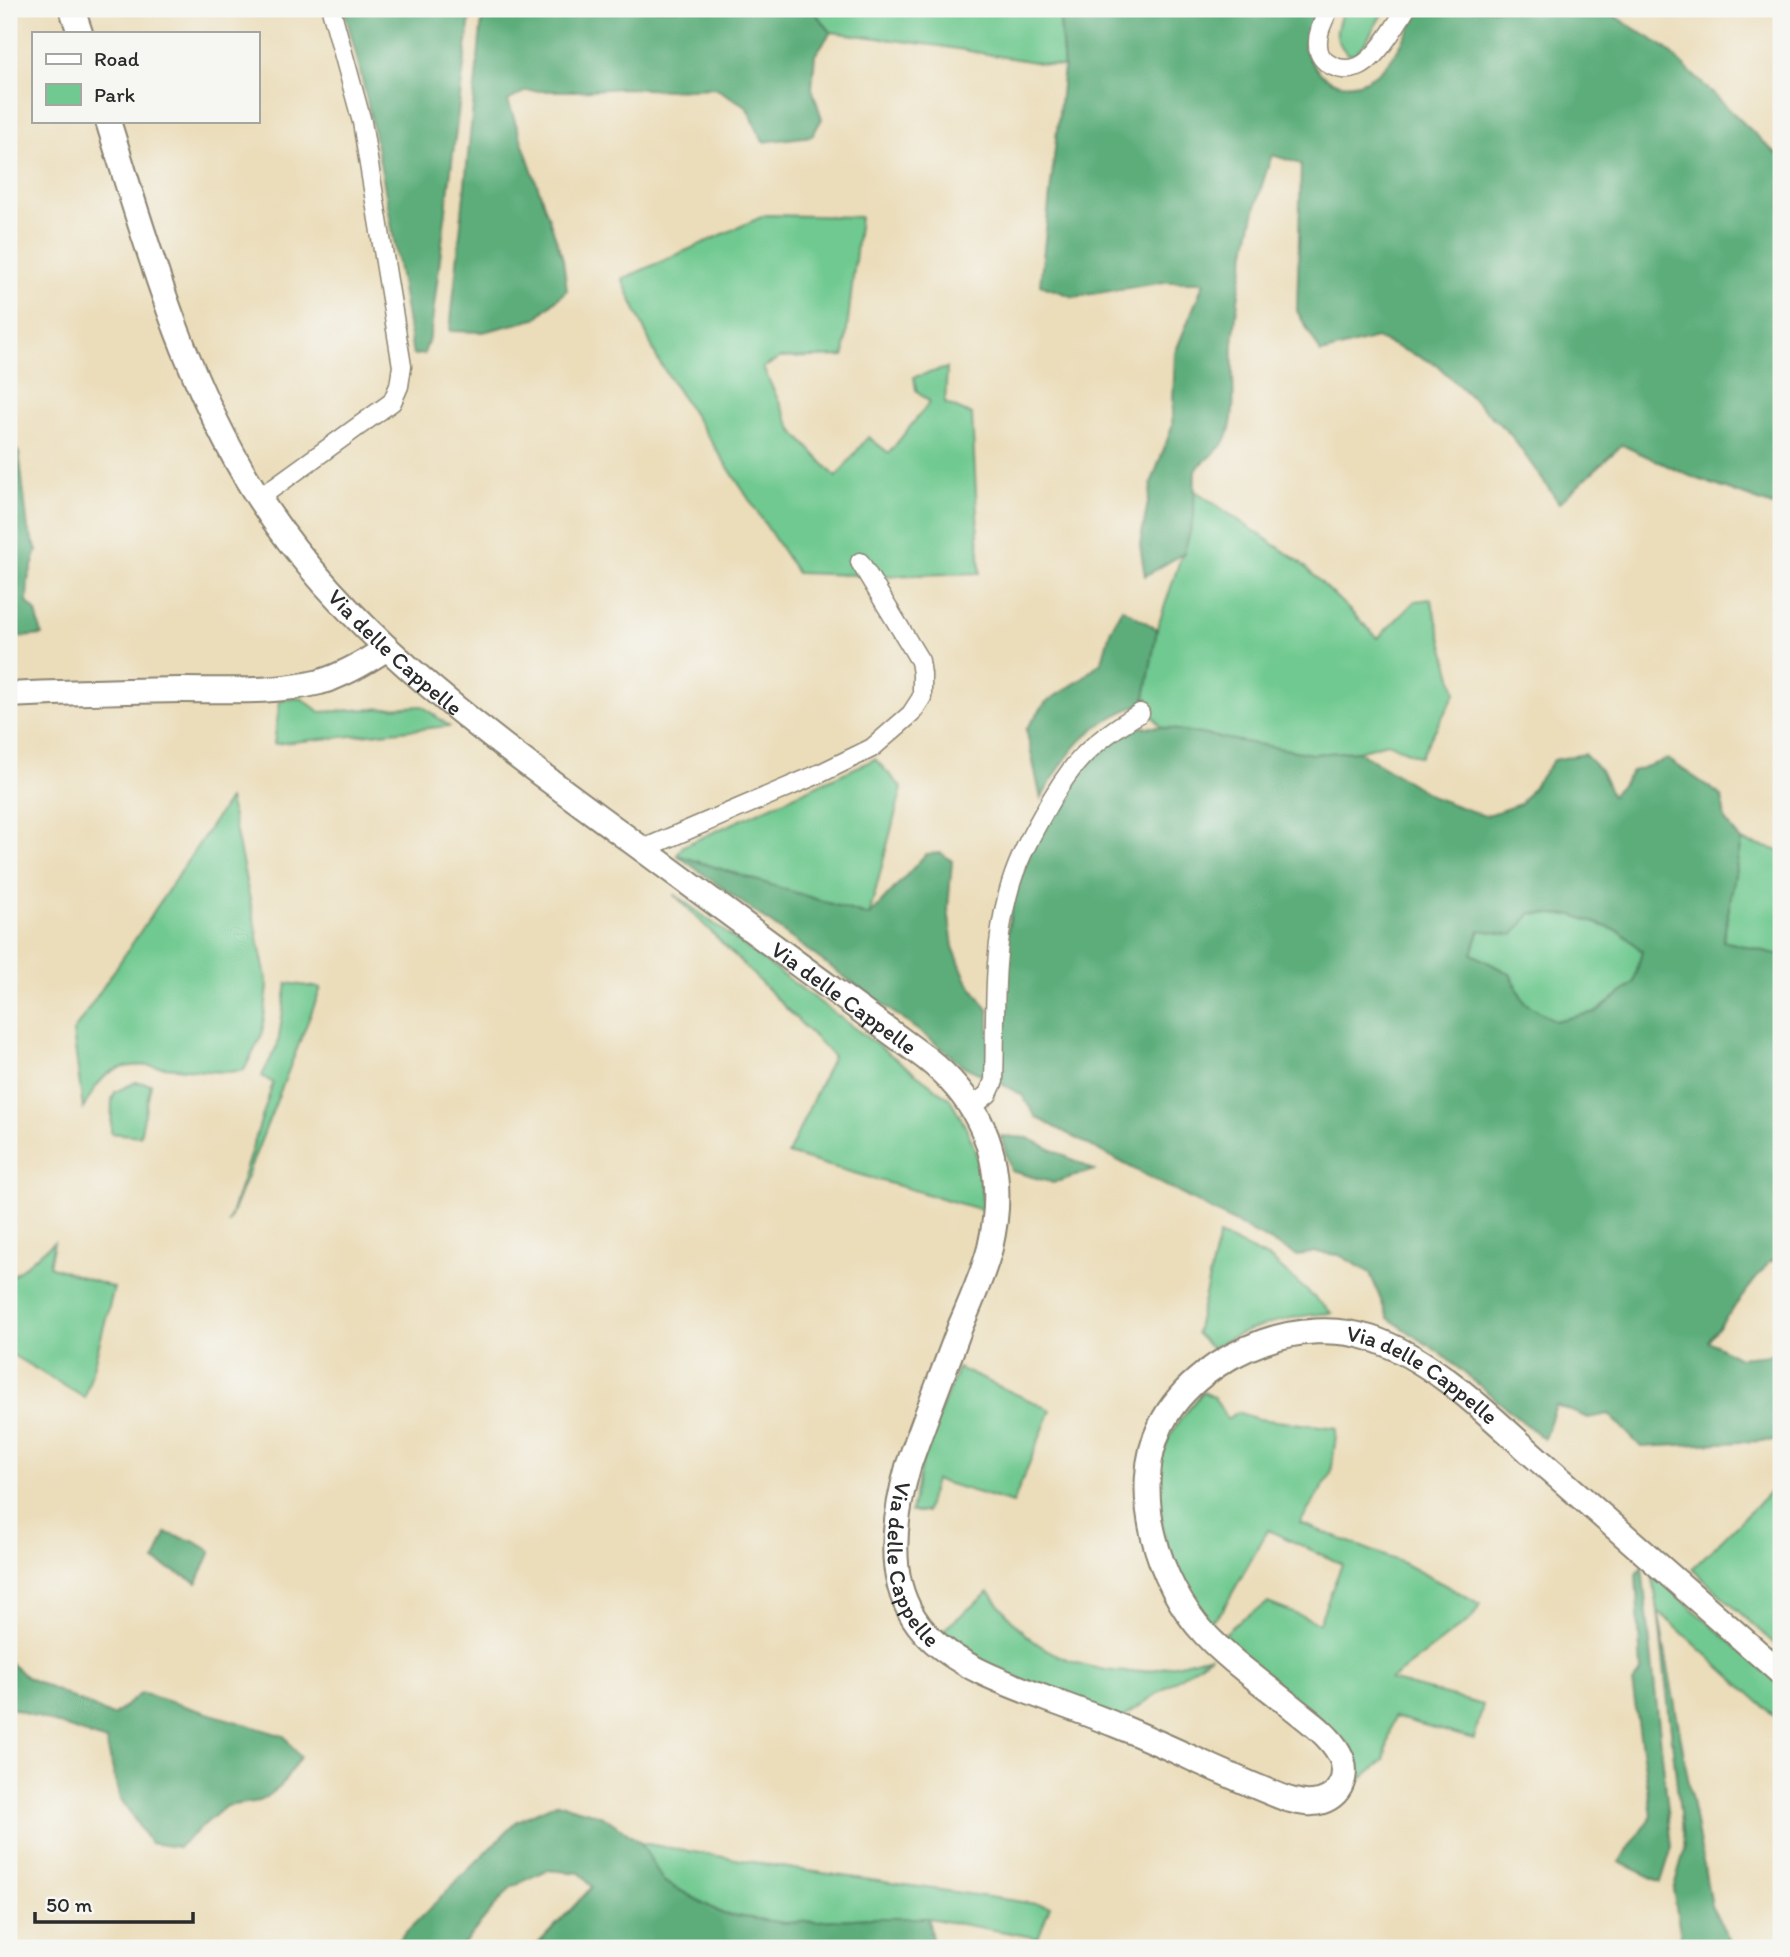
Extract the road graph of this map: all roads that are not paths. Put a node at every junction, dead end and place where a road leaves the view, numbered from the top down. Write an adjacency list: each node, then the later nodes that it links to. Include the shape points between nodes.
1 (72, 9): 5 (main road)
2 (331, 9): 7 (street, via 362,122 401,376 392,402)
3 (1329, 9): 4 (street, via 1318,47 1325,62 1341,70 1360,67 1376,52)
4 (1406, 9)
5 (80, 32)
6 (107, 122): 7 (main road, Via delle Cappelle, via 170,315 219,427)
7 (259, 498): 9 (main road, Via delle Cappelle, via 310,567)
8 (860, 562): 12 (street, via 919,661 922,697 911,714 872,748)
9 (387, 648): 10 (main road, via 340,675 296,686); 12 (main road, Via delle Cappelle, via 475,723)
10 (9, 695)
11 (1140, 713): 13 (street, via 1085,751 1061,783 1017,866 1007,895 998,952 994,1081 988,1094)
12 (642, 849): 13 (main road, Via delle Cappelle, via 942,1070)
13 (972, 1107): 14 (main road, Via delle Cappelle, via 996,1173 994,1229 984,1267 908,1467 894,1542 899,1582 908,1607 947,1654 982,1673 1287,1799 1315,1804 1336,1794 1342,1786 1344,1764 1332,1743 1221,1649 1179,1600 1158,1553 1148,1501 1148,1476 1160,1427 1192,1385 1242,1350 1285,1336 1326,1331 1371,1338 1422,1363)
14 (1781, 1673)

